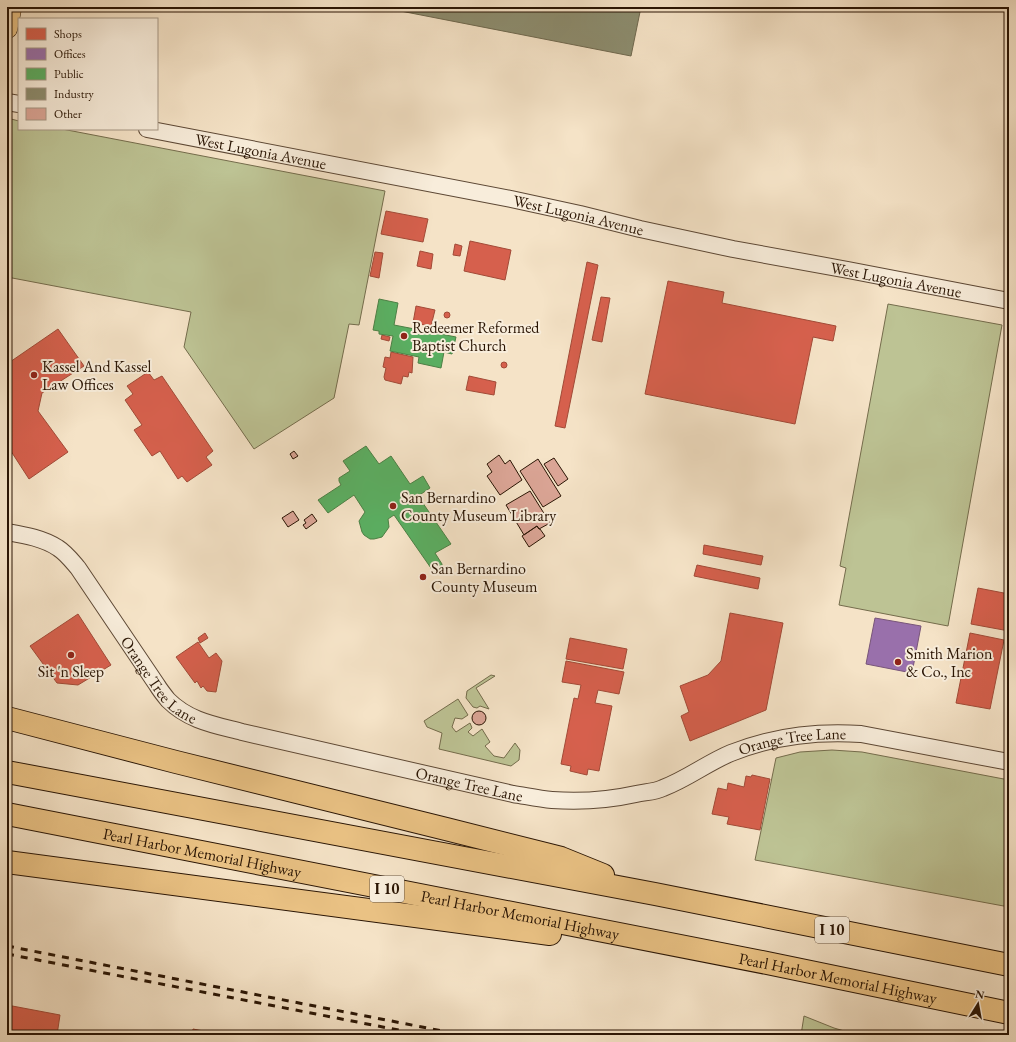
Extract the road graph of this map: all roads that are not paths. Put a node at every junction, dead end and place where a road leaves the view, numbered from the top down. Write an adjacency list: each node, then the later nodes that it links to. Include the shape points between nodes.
1 (11, 7): 2 (main road)
2 (7, 28)
3 (7, 102): 4 (street)
4 (18, 104)
5 (152, 130): 6 (street, West Lugonia Avenue, via 511,199 733,249)
6 (1009, 301)
7 (7, 532): 9 (street, Orange Tree Lane, via 33,537 58,548 68,556 168,700 197,720 242,732 513,794 551,800 589,801 662,789 730,754 776,738 799,735 861,734)
8 (7, 718): 13 (highway, via 560,858)
9 (1009, 762)
10 (7, 772): 13 (highway, I 10)
11 (7, 814): 14 (highway, Pearl Harbor Memorial Highway / I 10)
12 (7, 862): 14 (highway)
13 (655, 894): 15 (highway, I 10)
14 (767, 963): 16 (highway, Pearl Harbor Memorial Highway / I 10)
15 (1009, 965)
16 (1009, 1013)

